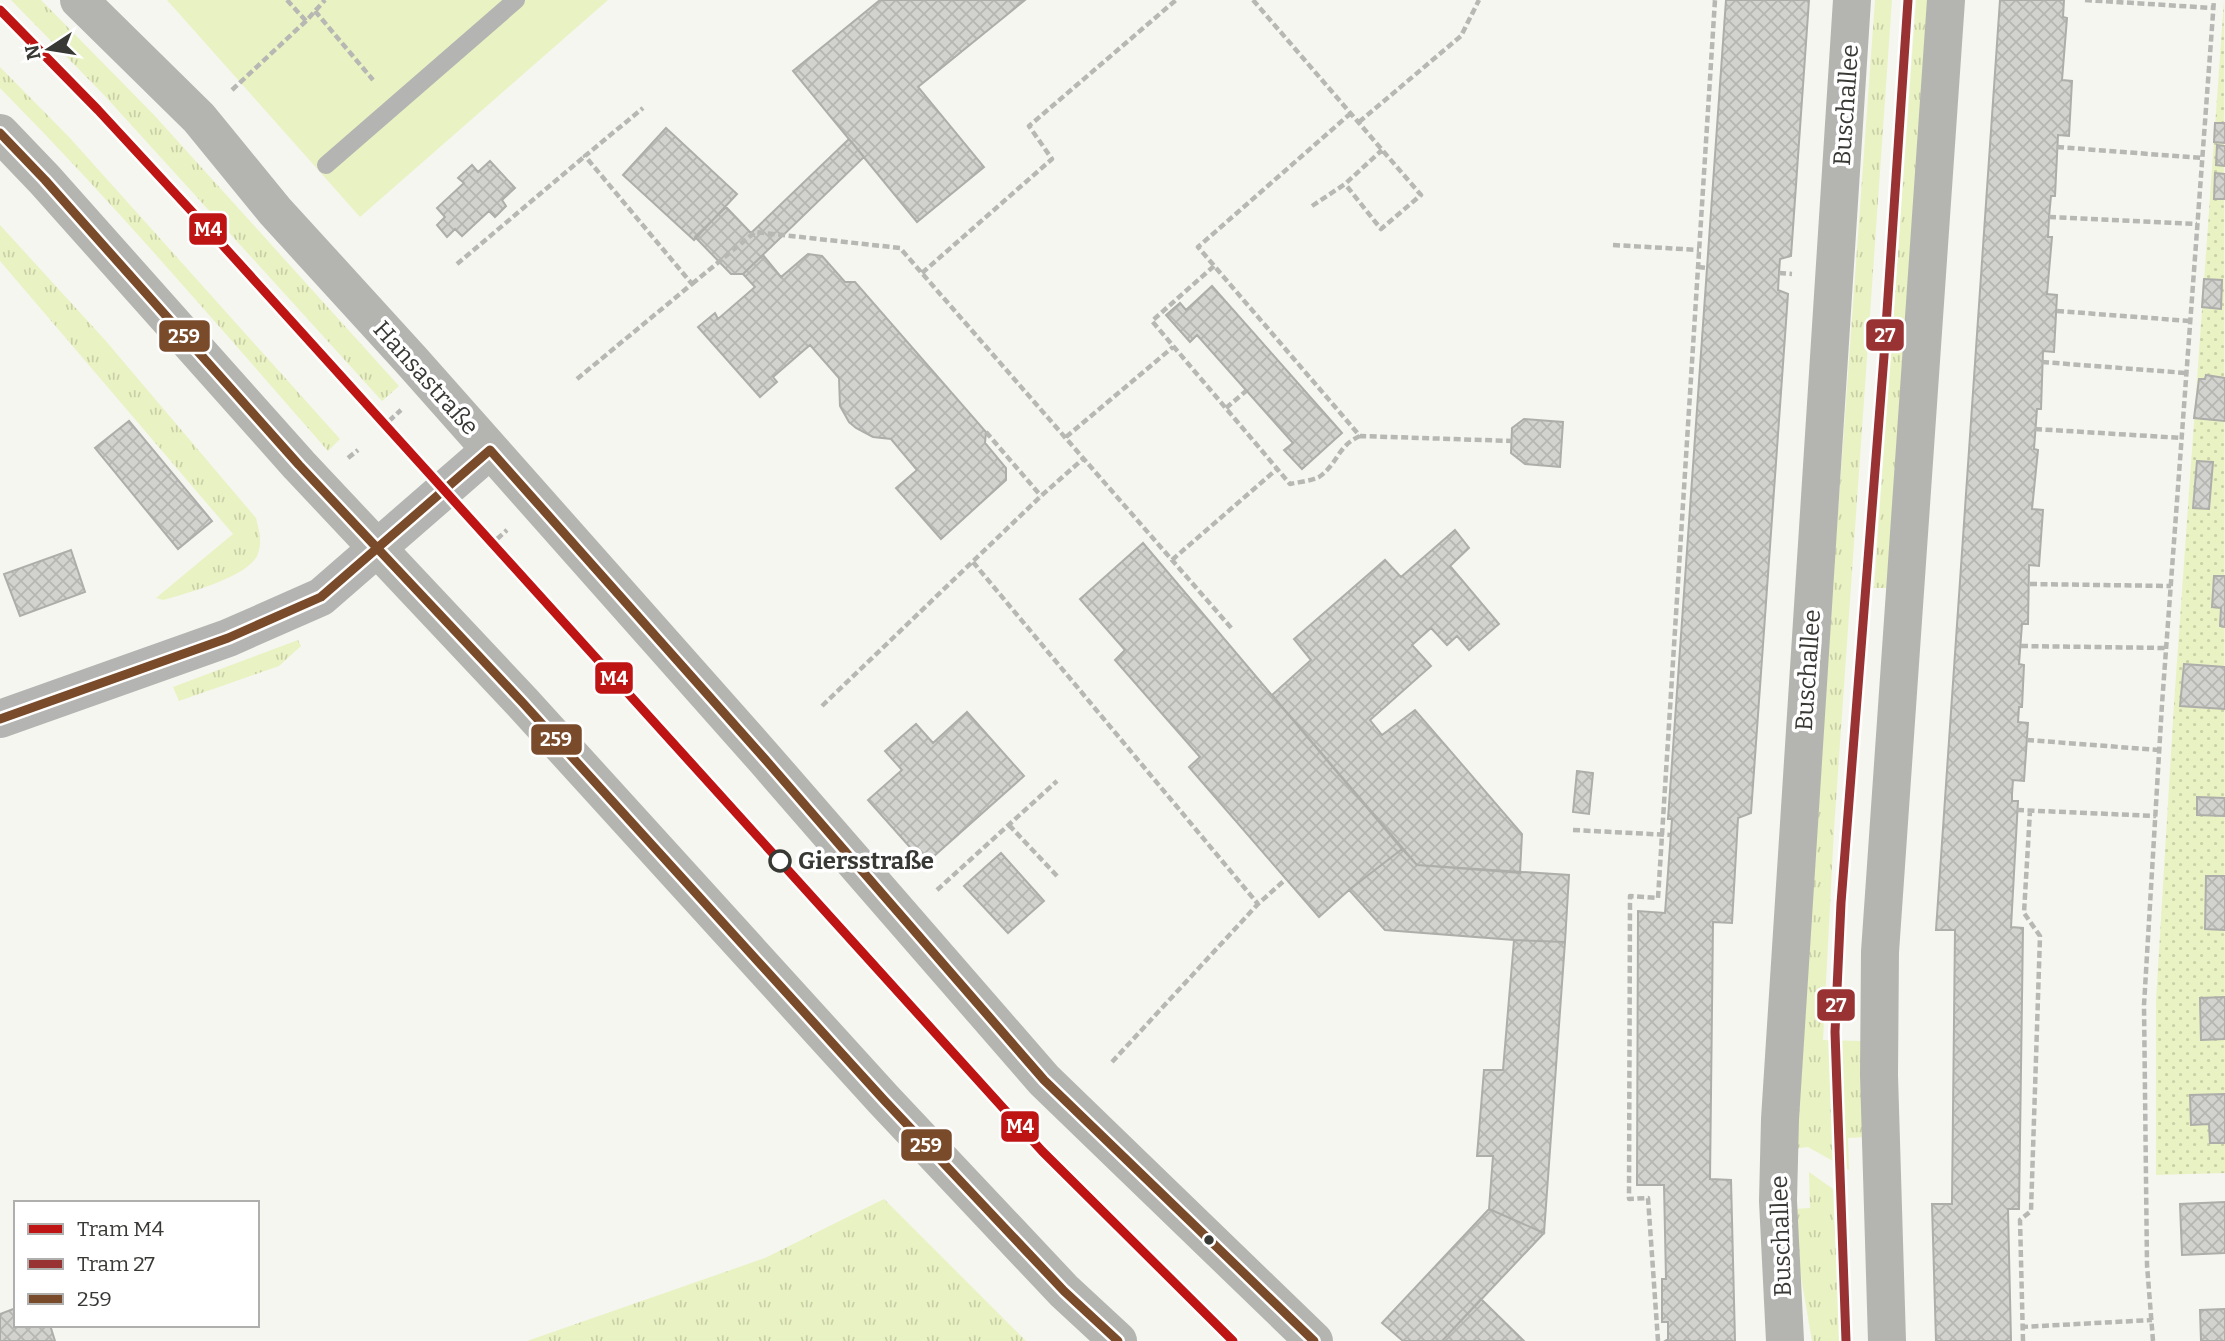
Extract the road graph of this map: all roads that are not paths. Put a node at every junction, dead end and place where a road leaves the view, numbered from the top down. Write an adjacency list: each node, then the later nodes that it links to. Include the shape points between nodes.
1 (79, 0): 7 (main road, Hansastraße, via 200,118 275,211)
2 (516, 0): 6 (lane)
3 (1852, 0): 12 (main road, Buschallee, via 1780,1119 1778,1201)
4 (1946, 0): 13 (main road, via 1881,952 1879,1075)
5 (0, 133): 8 (main road)
6 (326, 165)
7 (490, 450): 8 (street); 11 (main road, Hansastraße, via 1044,1080)
8 (378, 548): 9 (street, via 321,597 228,638); 10 (main road, via 909,1127 1064,1291)
9 (0, 719)
10 (1118, 1341)
11 (1314, 1341)
12 (1785, 1341)
13 (1887, 1341)

